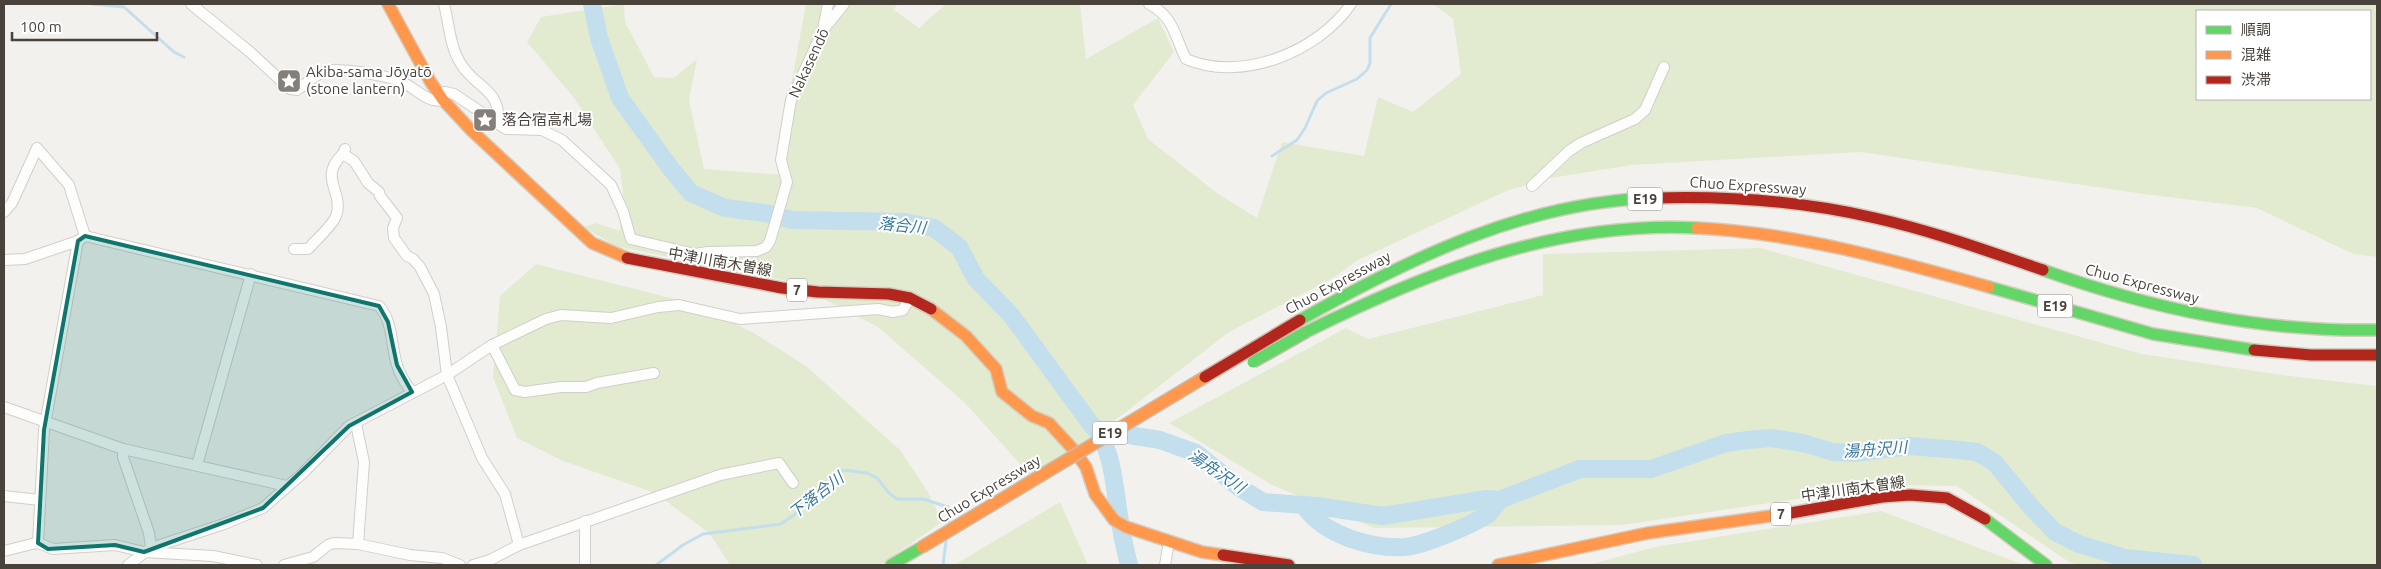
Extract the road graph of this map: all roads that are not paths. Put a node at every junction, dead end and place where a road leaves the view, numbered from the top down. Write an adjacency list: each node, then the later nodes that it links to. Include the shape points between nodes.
1 (192, 4): 10 (street, via 290,89 297,90 321,73 333,70 397,80 435,101)
2 (388, 4): 10 (main road, 中津川南木曽線 / 7)
3 (444, 4): 11 (street, via 461,65 496,101)
4 (828, 4): 8 (street)
5 (844, 4): 8 (street, Nakasendō)
6 (1149, 4): 7 (street, via 1161,10 1170,21 1186,59 1225,68 1265,62 1297,50 1326,31)
7 (1351, 4)
8 (823, 30): 11 (street, Nakasendō, via 791,100 781,160 786,187 770,240 766,247 757,251 695,254 637,242 631,239 623,211 610,185 562,140 542,130 510,130)
9 (1664, 67): 12 (street, via 1645,110 1635,119 1569,151)
10 (441, 97): 11 (street, via 445,92 454,94); 18 (main road, 中津川南木曽線 / 7, via 577,231 607,252 644,263 782,288)
11 (498, 124)
12 (1532, 186)
13 (4, 212): 14 (street, via 12,203 36,148 69,185)
14 (81, 238): 16 (street, via 25,259); 17 (street); 26 (street)
15 (294, 249): 23 (street, via 308,249 336,216 337,200 331,175 333,163 344,152 360,168 368,183 380,192 397,218 394,238 406,256 420,267 434,294)
16 (4, 260)
17 (251, 274): 24 (street, via 379,306 385,312 397,365); 29 (street)
18 (910, 298): 20 (street, via 903,310 894,312 870,310 740,319 679,305 611,318 561,315 546,318); 35 (main road, 中津川南木曽線 / 7, via 946,318 996,369 1002,392 1032,416 1049,423 1086,468 1095,494 1114,520)
19 (2377, 330): 41 (main road, Chuo Expressway / E19, bridge, via 2309,330 2201,316 2138,301 1930,232 1823,207 1685,197 1582,206 1483,231 1396,270 1300,320)
20 (492, 345): 22 (street, via 515,390 525,392 586,387); 23 (street)
21 (2377, 355): 41 (main road, Chuo Expressway / E19, bridge, via 2309,355 2198,343 1912,266 1771,235 1684,228 1584,234 1489,253 1402,285 1306,332)
22 (654, 373)
23 (446, 375): 24 (street); 38 (street, via 482,458 505,494)
24 (412, 392): 27 (street)
25 (4, 407): 26 (street)
26 (46, 421): 28 (street); 33 (street)
27 (356, 424): 31 (street, via 349,426); 37 (street, via 364,462)
28 (123, 449): 29 (street); 40 (street, via 149,533)
29 (197, 465): 31 (street)
30 (793, 483): 34 (street, via 779,463 764,464 720,475)
31 (287, 486): 40 (street, via 257,511)
32 (4, 496): 33 (street)
33 (40, 500): 36 (street)
34 (585, 521): 38 (street); 47 (street)
35 (1169, 541): 50 (street); 51 (main road, 中津川南木曽線 / 7, via 1202,552)
36 (38, 543): 39 (street); 40 (street, via 53,549 115,545)
37 (358, 544): 44 (street, via 328,545 313,557); 45 (street, via 442,558)
38 (519, 545): 46 (street)
39 (4, 550)
40 (147, 550): 42 (street); 43 (street, via 213,556)
41 (925, 552): 48 (main road, Chuo Expressway / E19); 49 (main road, Chuo Expressway / E19)
42 (128, 565)
43 (257, 565)
44 (284, 565)
45 (460, 565)
46 (473, 565)
47 (585, 565)
48 (892, 565)
49 (913, 565)
50 (1165, 565)
51 (1289, 565)
52 (1498, 565): 53 (main road, 中津川南木曽線 / 7, via 1648,533 1910,495 1947,498 1982,516)
53 (2046, 565)

